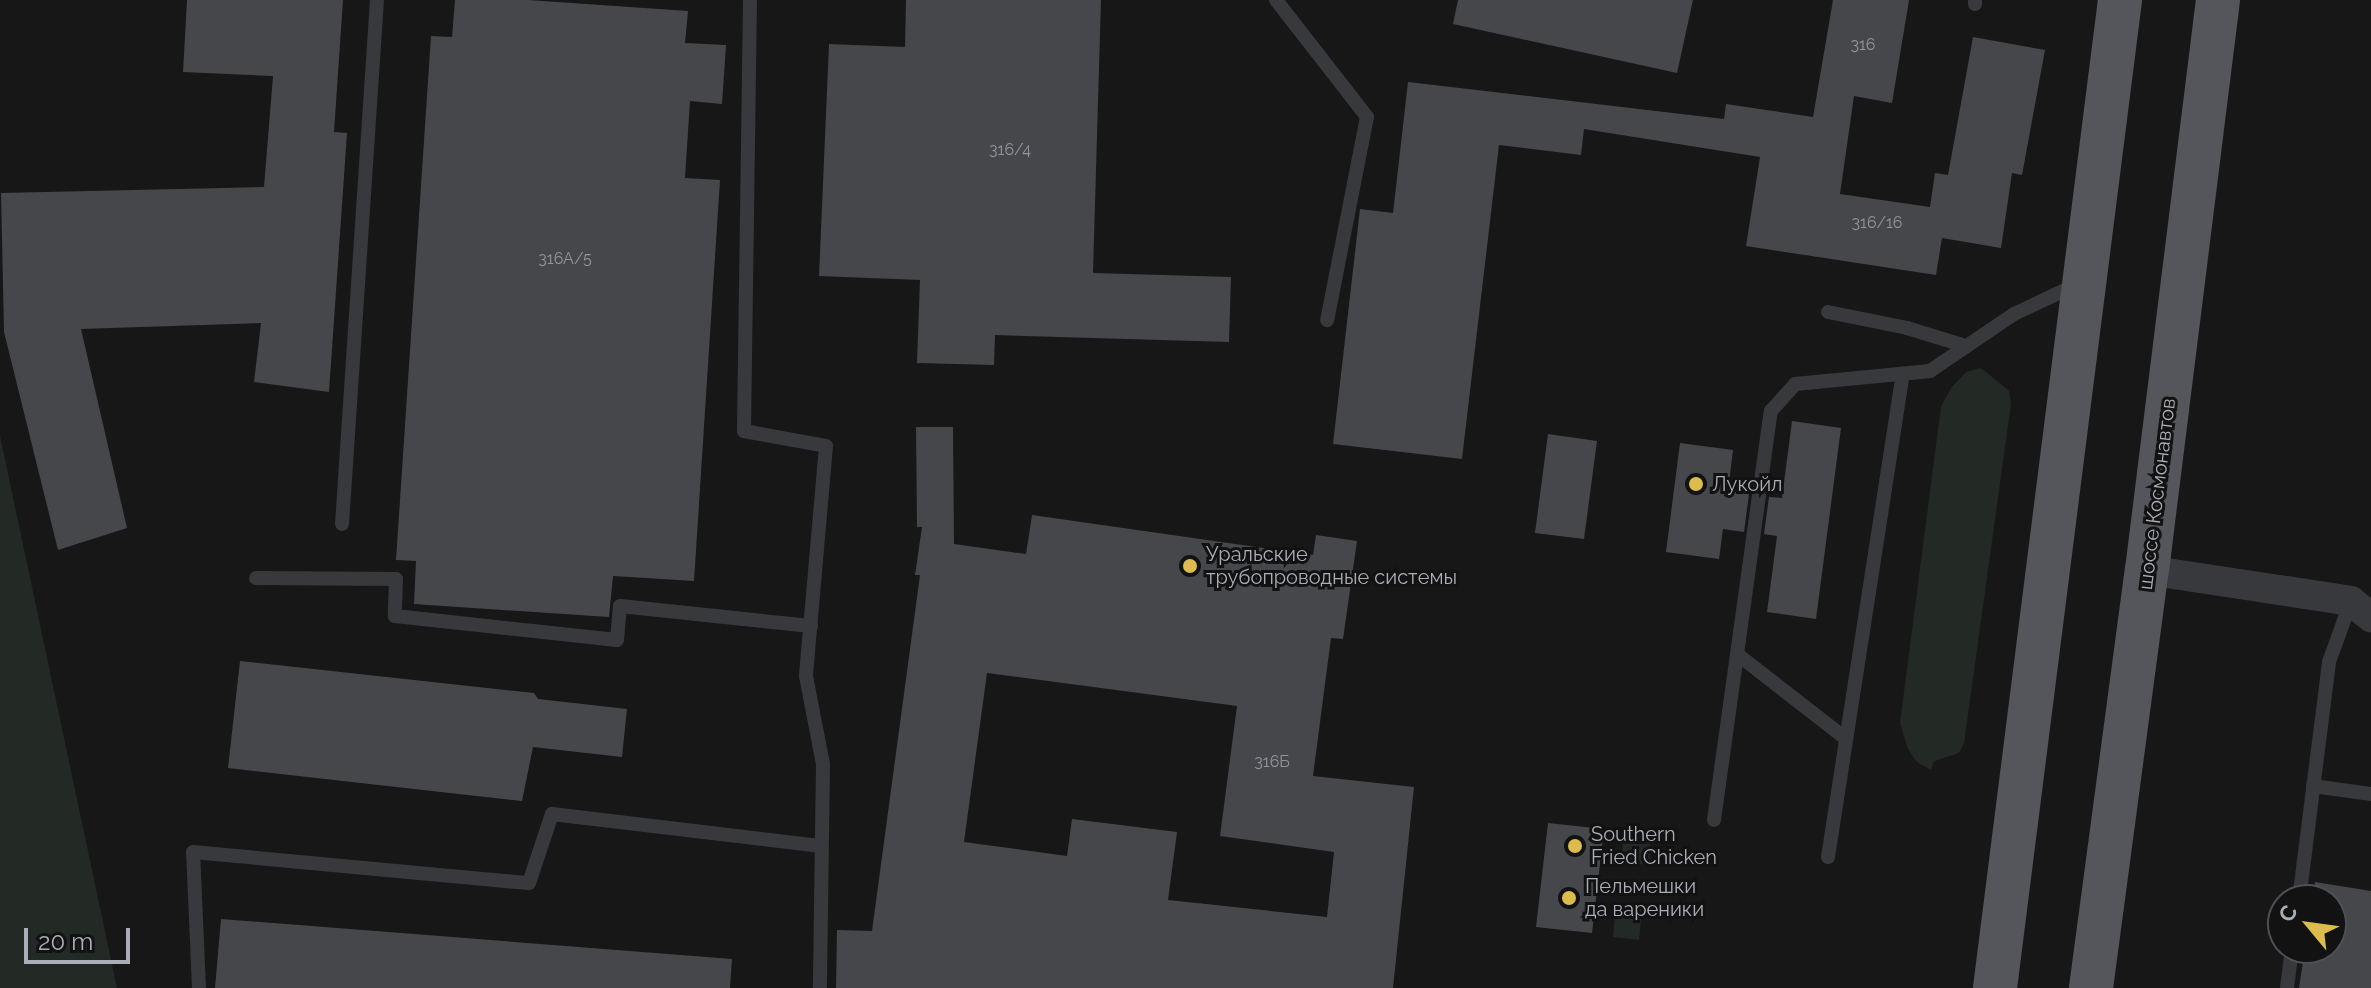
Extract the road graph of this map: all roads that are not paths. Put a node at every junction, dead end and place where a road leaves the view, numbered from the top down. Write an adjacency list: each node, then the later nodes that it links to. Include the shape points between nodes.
1 (377, 0): 11 (lane)
2 (750, 0): 15 (lane, via 744,431 826,446)
3 (1276, 0): 8 (lane, via 1367,117)
4 (2120, 0): 6 (main road)
5 (2218, 0): 12 (main road, шоссе Космонавтов)
6 (2083, 282): 9 (lane, via 2014,314); 27 (main road)
7 (1828, 312): 9 (lane)
8 (1327, 320)
9 (1966, 346): 10 (lane, via 1930,371)
10 (1903, 374): 16 (lane, via 1795,384 1771,411); 17 (lane)
11 (342, 524)
12 (2147, 570): 14 (street); 28 (main road, шоссе Космонавтов)
13 (256, 578): 15 (lane, via 396,579 395,616 617,640 620,606)
14 (2361, 609): 18 (lane, via 2329,662)
15 (811, 626): 21 (lane, via 806,676 823,764)
16 (1737, 654): 17 (lane); 20 (lane)
17 (1846, 739): 22 (lane)
18 (2313, 786): 19 (lane); 23 (lane)
19 (2371, 794)
20 (1714, 820)
21 (821, 846): 25 (lane, via 552,814 529,883 193,852); 26 (lane)
22 (1828, 857)
23 (2301, 884)
24 (2290, 964): 29 (lane)
25 (199, 988)
26 (820, 988)
27 (1995, 988)
28 (2091, 988)
29 (2287, 988)

